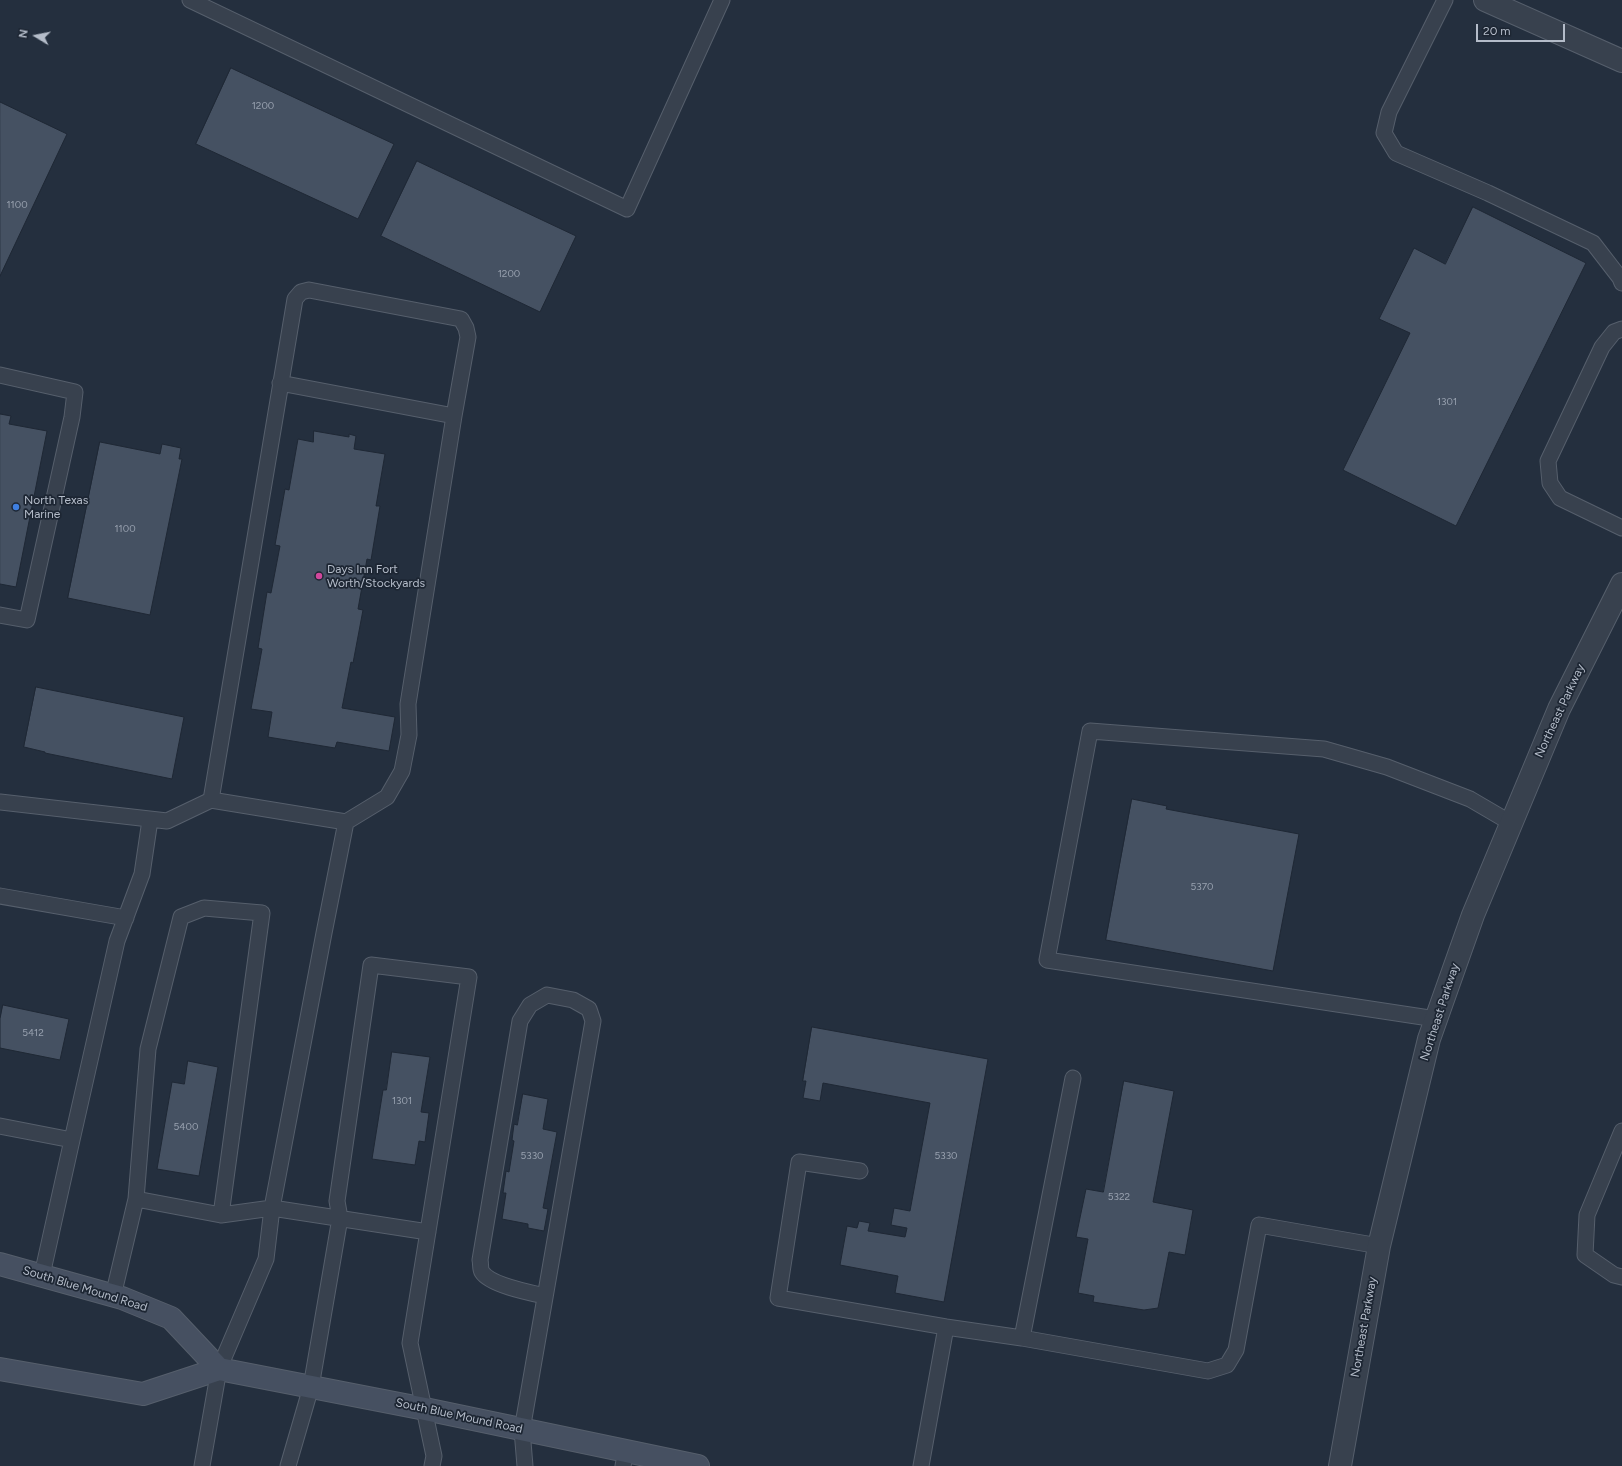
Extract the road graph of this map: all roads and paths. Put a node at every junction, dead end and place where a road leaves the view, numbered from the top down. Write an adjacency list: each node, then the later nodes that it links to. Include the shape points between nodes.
1 (190, 0): 2 (lane, via 628,209)
2 (722, 0)
3 (1445, 0): 6 (lane, via 1389,112 1384,133 1396,153 1593,243)
4 (1487, 0): 5 (street)
5 (1622, 61)
6 (1622, 283)
7 (1622, 329): 11 (lane, via 1614,332 1602,346 1548,461 1550,483 1560,498)
8 (0, 375): 13 (lane, via 75,392 72,417 27,620)
9 (280, 383): 10 (lane); 10 (lane, via 295,299 301,292 309,290 461,319 468,337); 14 (lane)
10 (454, 416): 17 (lane, via 408,704 409,735 402,771 388,798)
11 (1622, 528)
12 (1622, 584): 18 (street, Northeast Parkway, via 1559,709)
13 (0, 615)
14 (211, 800): 16 (lane, via 167,821); 17 (lane)
15 (0, 802): 16 (lane)
16 (150, 820): 20 (lane, via 142,874)
17 (346, 822): 28 (lane)
18 (1511, 822): 21 (street, Northeast Parkway, via 1473,915); 21 (lane, via 1470,799 1387,767 1324,749 1090,730 1047,960)
19 (0, 896): 20 (lane)
20 (126, 918): 25 (lane, via 118,941)
21 (1436, 1019): 32 (street, Northeast Parkway)
22 (1073, 1078): 39 (lane)
23 (0, 1126): 25 (lane)
24 (1622, 1131): 35 (lane, via 1587,1215 1585,1255 1614,1275)
25 (72, 1140): 34 (lane)
26 (860, 1171): 38 (lane, via 799,1162 778,1298)
27 (136, 1199): 29 (lane); 29 (lane, via 148,1049 181,917 204,908 262,913); 36 (lane)
28 (272, 1208): 29 (lane); 30 (lane); 41 (lane, via 266,1259)
29 (221, 1215)
30 (340, 1218): 31 (lane); 31 (lane, via 337,1201 372,965 469,977); 42 (lane)
31 (428, 1232): 43 (lane, via 410,1343)
32 (1379, 1246): 39 (lane, via 1259,1225 1236,1350 1227,1365 1208,1371); 52 (street, Northeast Parkway)
33 (0, 1264): 34 (main road, South Blue Mound Road)
34 (42, 1275): 36 (main road, South Blue Mound Road)
35 (1622, 1277)
36 (113, 1296): 41 (main road, South Blue Mound Road, via 171,1318)
37 (545, 1296): 37 (lane, via 593,1021 589,1009 573,1000 547,995 530,1005 520,1021 480,1260 481,1271 487,1277 513,1289); 44 (lane)
38 (946, 1327): 39 (lane); 51 (lane)
39 (1022, 1338)
40 (0, 1369): 41 (main road, South Blue Mound Road, via 143,1394)
41 (219, 1369): 42 (main road, South Blue Mound Road); 46 (lane)
42 (311, 1387): 43 (main road, South Blue Mound Road); 47 (lane)
43 (425, 1409): 44 (main road, South Blue Mound Road); 48 (lane, via 434,1456)
44 (522, 1430): 45 (main road, South Blue Mound Road); 49 (lane)
45 (625, 1459): 50 (main road, South Blue Mound Road)
46 (202, 1466)
47 (288, 1466)
48 (432, 1466)
49 (525, 1466)
50 (698, 1466)
51 (921, 1466)
52 (1340, 1466)

